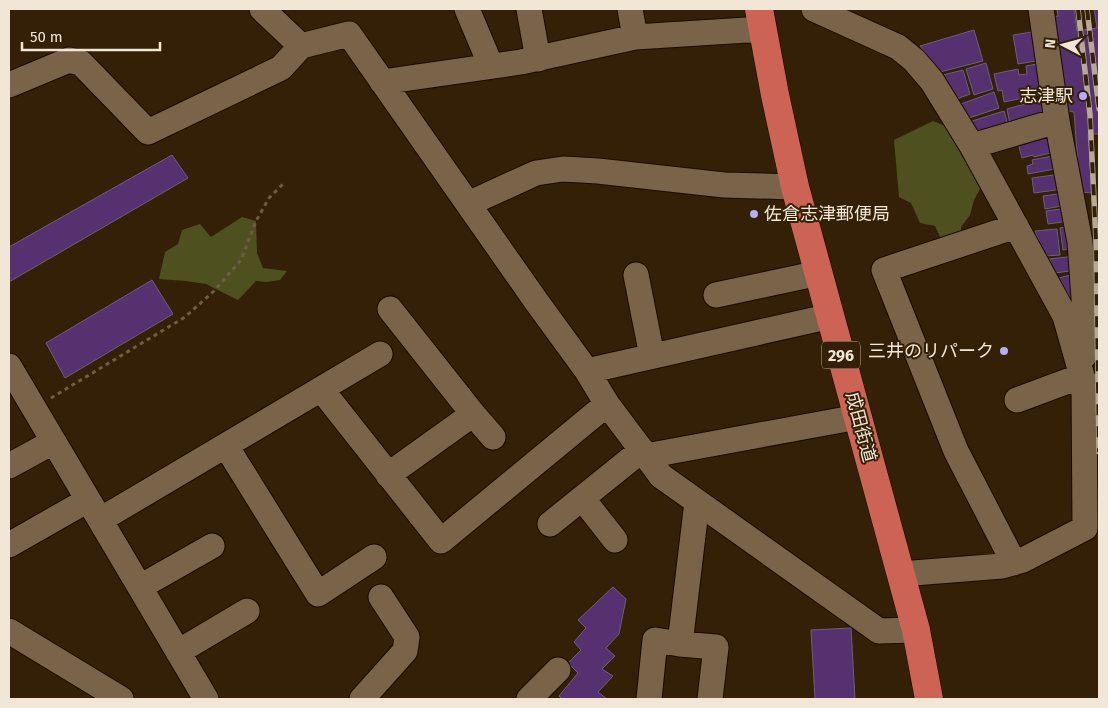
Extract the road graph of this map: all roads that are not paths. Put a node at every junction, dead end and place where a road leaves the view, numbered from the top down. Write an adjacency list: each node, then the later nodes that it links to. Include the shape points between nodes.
1 (262, 9): 9 (street)
2 (467, 9): 11 (street)
3 (529, 9): 10 (street)
4 (630, 9): 8 (street)
5 (814, 9): 15 (street, via 898,47 914,60 932,81)
6 (1041, 9): 14 (street)
7 (761, 20): 8 (street, via 747,30); 16 (highway, 成田街道 / 296)
8 (635, 37): 10 (street)
9 (301, 46): 12 (street, via 349,34); 13 (street, via 281,68 148,132 81,63 70,60)
10 (538, 58): 11 (street)
11 (490, 66): 12 (street)
12 (382, 82): 17 (street)
13 (9, 85)
14 (1057, 121): 15 (street); 28 (street, via 1080,242)
15 (972, 146): 18 (street)
16 (795, 186): 17 (street, via 724,185 563,169 536,173); 19 (highway, 成田街道 / 296)
17 (468, 204): 27 (street)
18 (1016, 226): 28 (street, via 1066,316); 48 (street, via 884,270 956,451)
19 (819, 273): 21 (street); 23 (highway, 成田街道 / 296)
20 (636, 275): 25 (street)
21 (716, 295)
22 (390, 310): 32 (street)
23 (831, 316): 25 (street); 33 (highway, 成田街道 / 296)
24 (380, 354): 29 (street)
25 (652, 356): 27 (street)
26 (9, 366): 35 (street)
27 (587, 370): 31 (street)
28 (1092, 386): 30 (street, via 1068,381); 48 (street, via 1085,528)
29 (320, 389): 36 (street); 39 (street)
30 (1016, 400)
31 (607, 404): 37 (street); 39 (street, via 441,541)
32 (473, 414): 34 (street); 39 (street)
33 (858, 417): 37 (street); 49 (highway, 成田街道 / 296)
34 (493, 437)
35 (54, 442): 38 (street); 42 (street)
36 (226, 446): 42 (street); 47 (street, via 318,594)
37 (644, 453): 40 (street); 41 (street, via 661,476)
38 (9, 466)
39 (388, 475)
40 (582, 498): 43 (street); 44 (street)
41 (697, 502): 53 (street, via 879,631); 55 (street)
42 (94, 510): 45 (street); 50 (street)
43 (550, 524)
44 (615, 540)
45 (9, 545)
46 (212, 546): 50 (street)
47 (374, 557)
48 (1014, 563): 49 (street)
49 (901, 574): 53 (highway, 成田街道 / 296)
50 (140, 587): 56 (street)
51 (381, 597): 60 (street, via 407,638 405,650)
52 (247, 611): 56 (street)
53 (916, 630): 64 (highway, 成田街道 / 296)
54 (9, 631): 58 (street)
55 (680, 644): 62 (street, via 655,640); 63 (street, via 716,647)
56 (178, 652): 59 (street)
57 (558, 670): 61 (street)
58 (113, 697)
59 (206, 699)
60 (362, 699)
61 (528, 699)
62 (649, 699)
63 (710, 699)
64 (929, 699)

